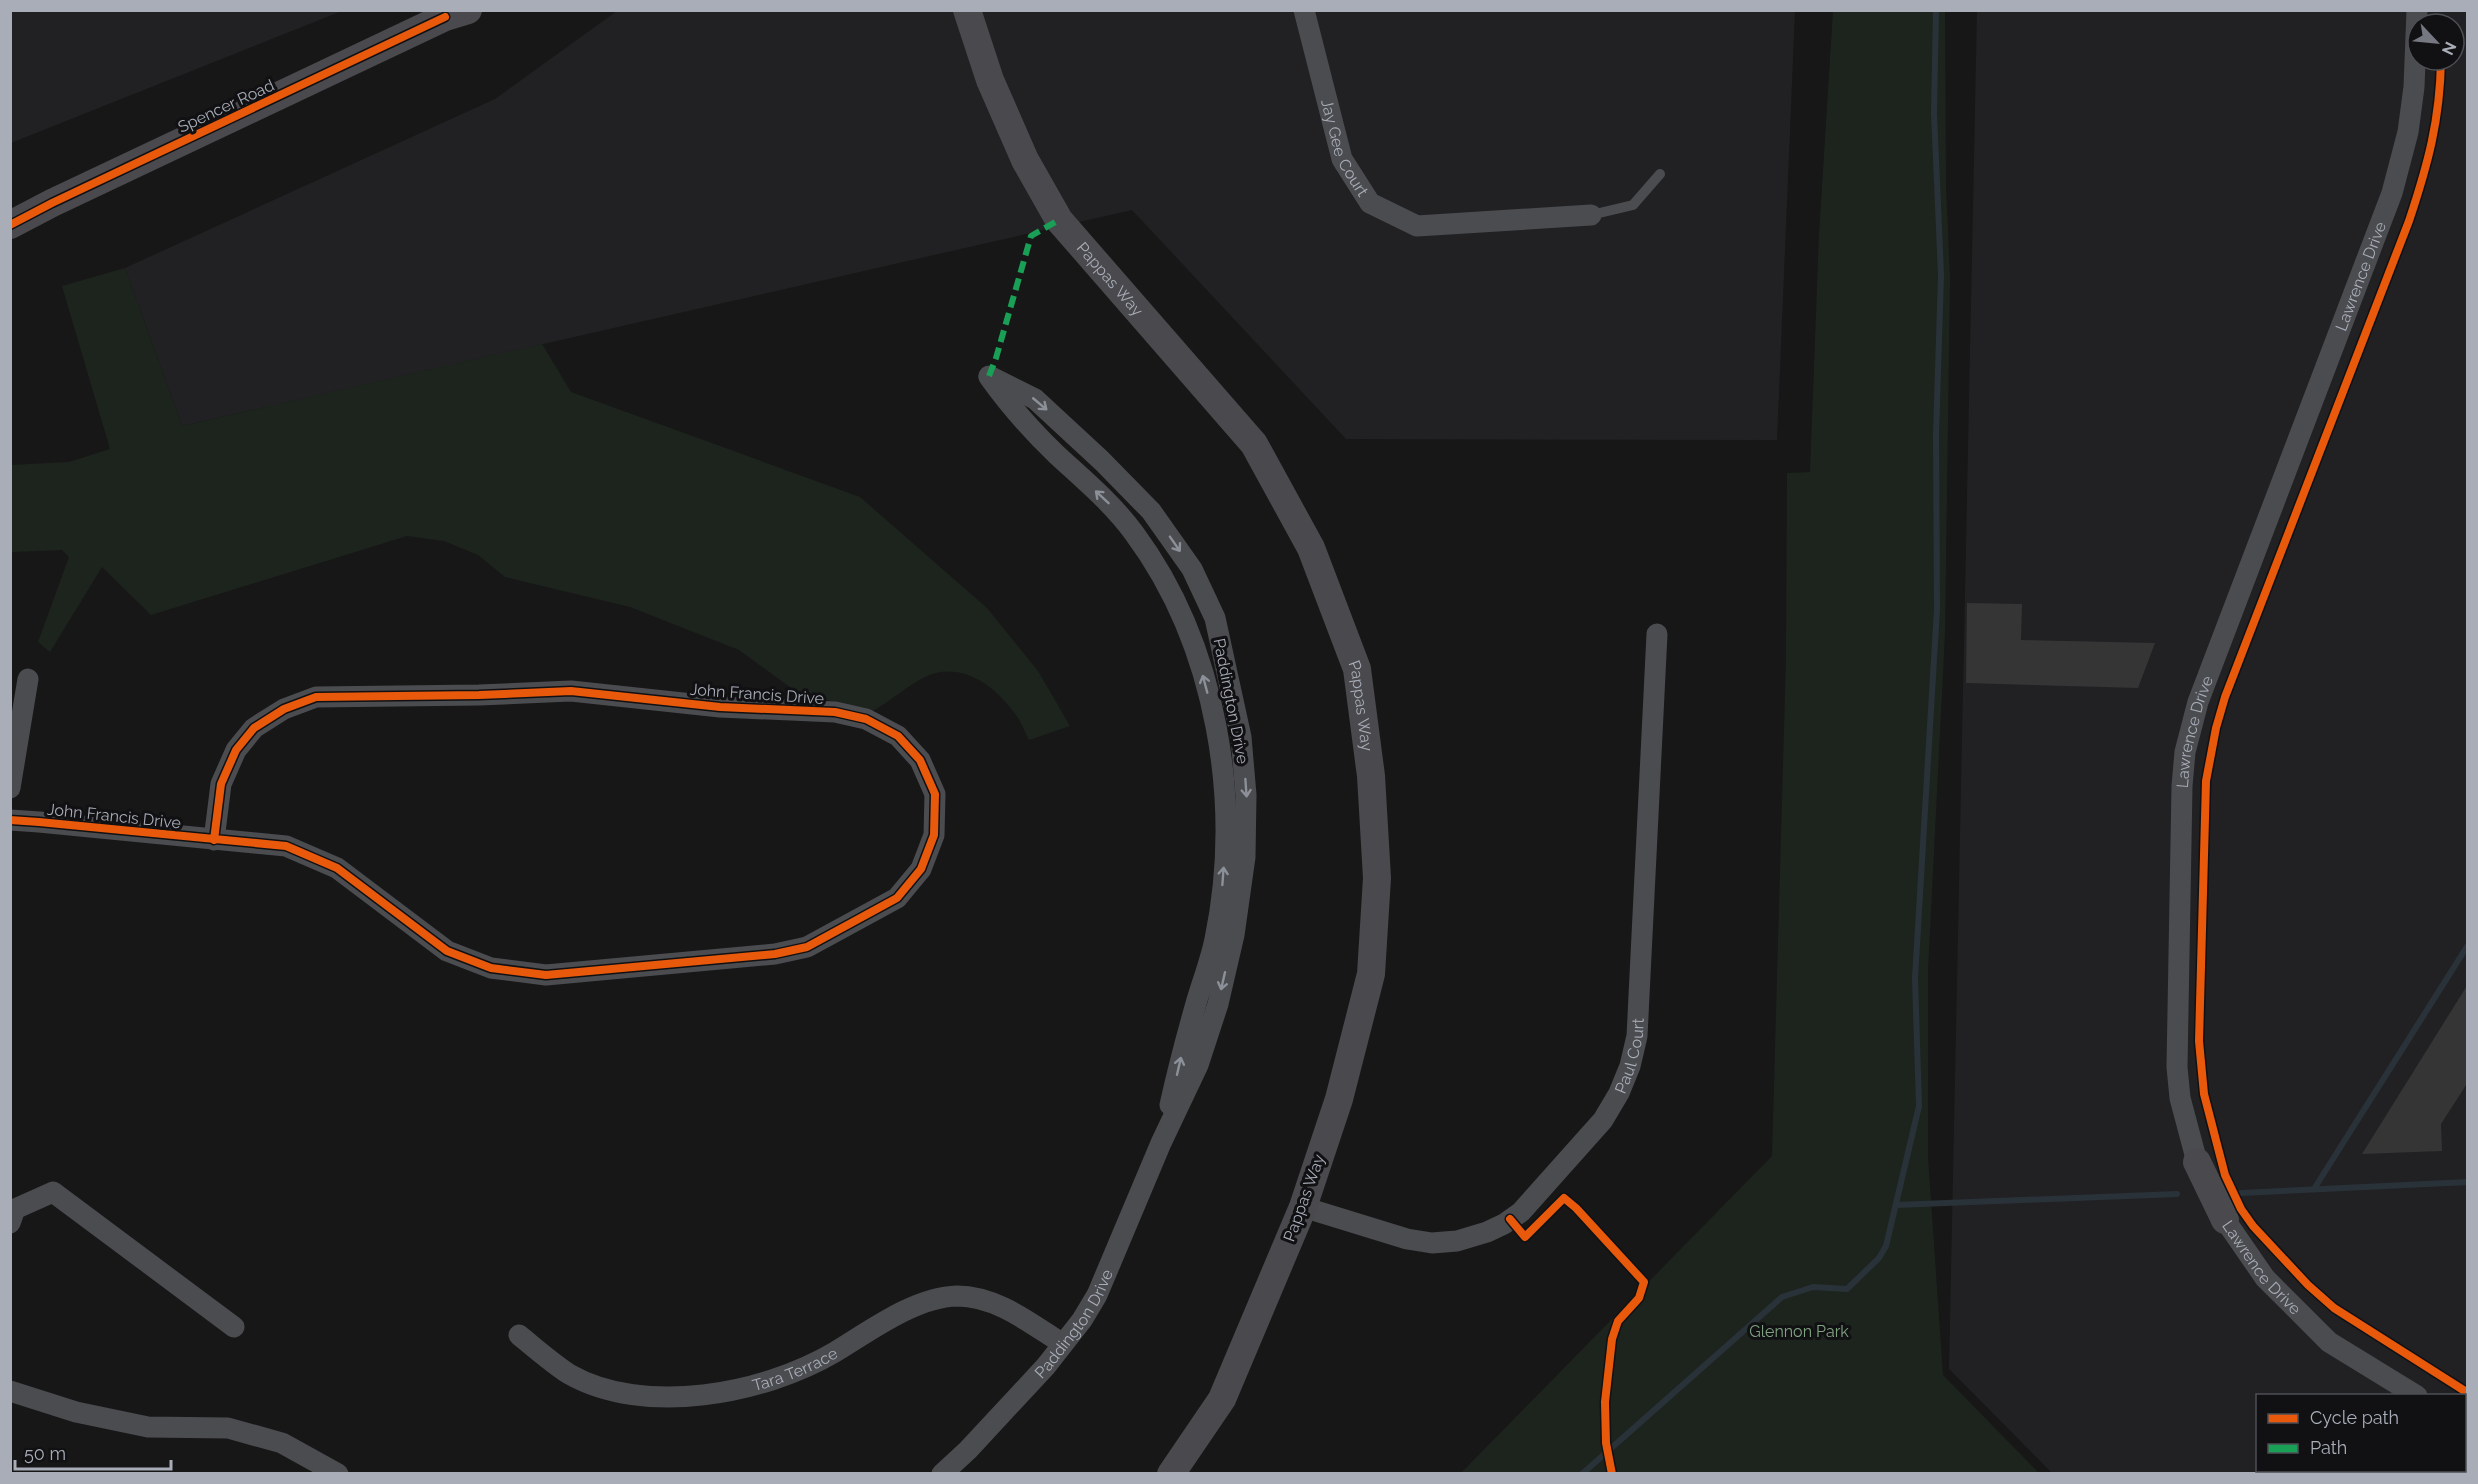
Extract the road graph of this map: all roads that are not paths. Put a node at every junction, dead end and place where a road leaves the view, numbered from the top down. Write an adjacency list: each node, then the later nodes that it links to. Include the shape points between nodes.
1 (967, 10): 17 (street, Pappas Way, via 990,80 1025,160 1059,219 1254,444 1311,548 1357,669 1371,776 1377,878 1371,975 1339,1099)
2 (1304, 10): 8 (street, Jay Gee Court, via 1342,159 1370,203 1417,226)
3 (2417, 10): 16 (street, Lawrence Drive, via 2409,132 2392,193 2198,702 2185,752 2176,1037 2180,1098)
4 (452, 12): 6 (street, Spencer Road)
5 (1660, 174): 8 (lane, via 1633,205)
6 (52, 202): 7 (street, Spencer Road); 9 (street, Spencer Road)
7 (10, 208)
8 (1591, 215)
9 (10, 225)
10 (1657, 634): 17 (street, Paul Court, via 1637,1036 1630,1066 1603,1120 1521,1212 1487,1232 1432,1243)
11 (28, 679): 12 (street)
12 (10, 788)
13 (10, 820): 14 (street, John Francis Drive)
14 (214, 840): 14 (street, John Francis Drive, via 221,784 236,750 254,728 284,708 316,698 571,691 720,707 836,712 866,719 897,736 920,760 935,794 934,835 921,869 897,898 807,946 775,954 546,975 491,968 447,951 337,868 286,846)
15 (1161, 1143): 15 (street, Paddington Drive, one-way to 15, via 1181,1054 1215,939 1223,882 1226,806 1220,741 1190,632 1164,578 1117,511 1055,453 1006,401 989,376 1035,399 1152,511 1192,569 1215,618 1241,737 1246,795 1245,857 1234,935 1218,1004 1198,1065); 22 (street, Paddington Drive, via 1097,1295)
16 (2197, 1162): 18 (street, Lawrence Drive)
17 (1303, 1207): 27 (street, Pappas Way, via 1222,1399)
18 (2225, 1220): 24 (street, Lawrence Drive, via 2265,1278 2329,1342)
19 (10, 1223): 20 (street, via 15,1209 53,1192)
20 (234, 1327)
21 (519, 1335): 22 (street, Tara Terrace, via 569,1374 605,1389 646,1397 702,1395 748,1387 832,1354 898,1313 956,1296 981,1298 1006,1309)
22 (1063, 1344): 26 (street, Paddington Drive, via 1015,1400)
23 (10, 1391): 25 (street, via 76,1412 148,1427 228,1428 282,1443)
24 (2414, 1394)
25 (338, 1473)
26 (942, 1473)
27 (1172, 1473)

